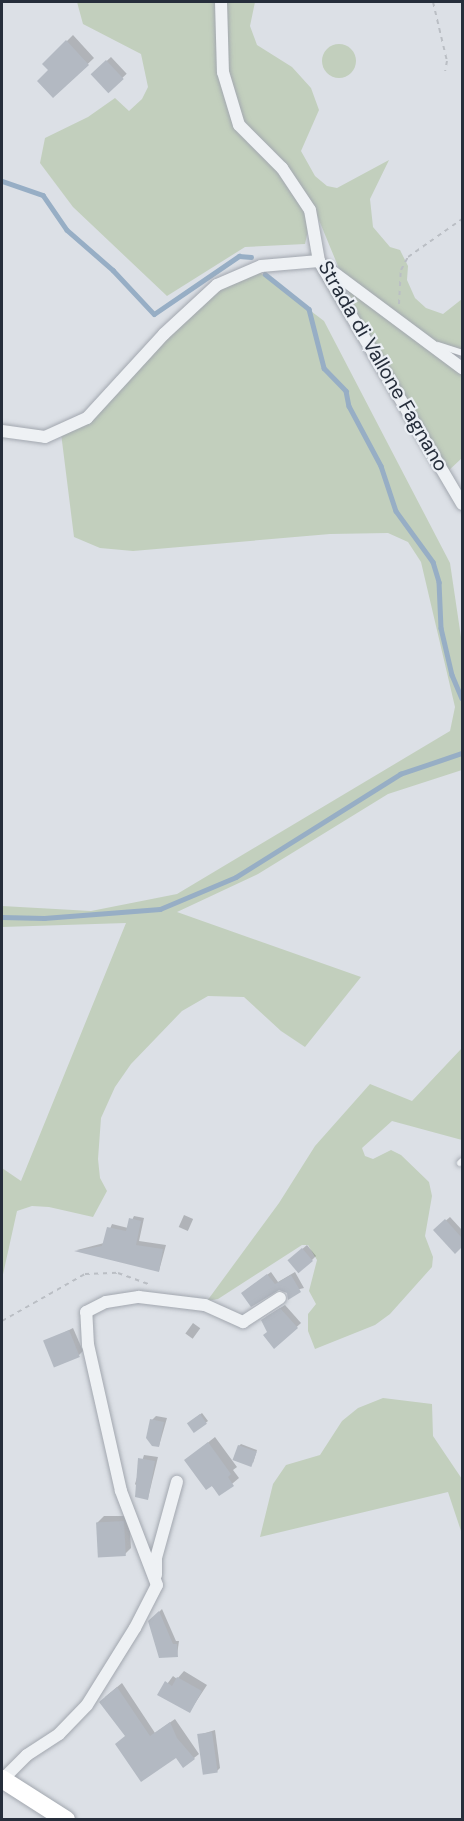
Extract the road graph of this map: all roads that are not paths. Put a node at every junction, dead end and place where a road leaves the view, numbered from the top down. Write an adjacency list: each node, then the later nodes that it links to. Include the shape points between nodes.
1 (221, 2): 2 (street, Strada di Vallone Fagnano, via 223,72 239,125 282,168 310,210)
2 (319, 261): 3 (street); 6 (street, via 261,266 217,285 164,334 87,418 45,436); 7 (street, Strada di Vallone Fagnano)
3 (423, 340): 4 (lane); 5 (street)
4 (462, 353)
5 (462, 368)
6 (2, 431)
7 (462, 504)
8 (280, 1298): 10 (street, via 243,1322 205,1305 154,1299 106,1302 86,1312 88,1345 121,1491)
9 (177, 1482): 10 (street, via 156,1558)
10 (157, 1585): 11 (street, via 87,1705)
11 (2, 1780): 12 (main road)
12 (59, 1816)

